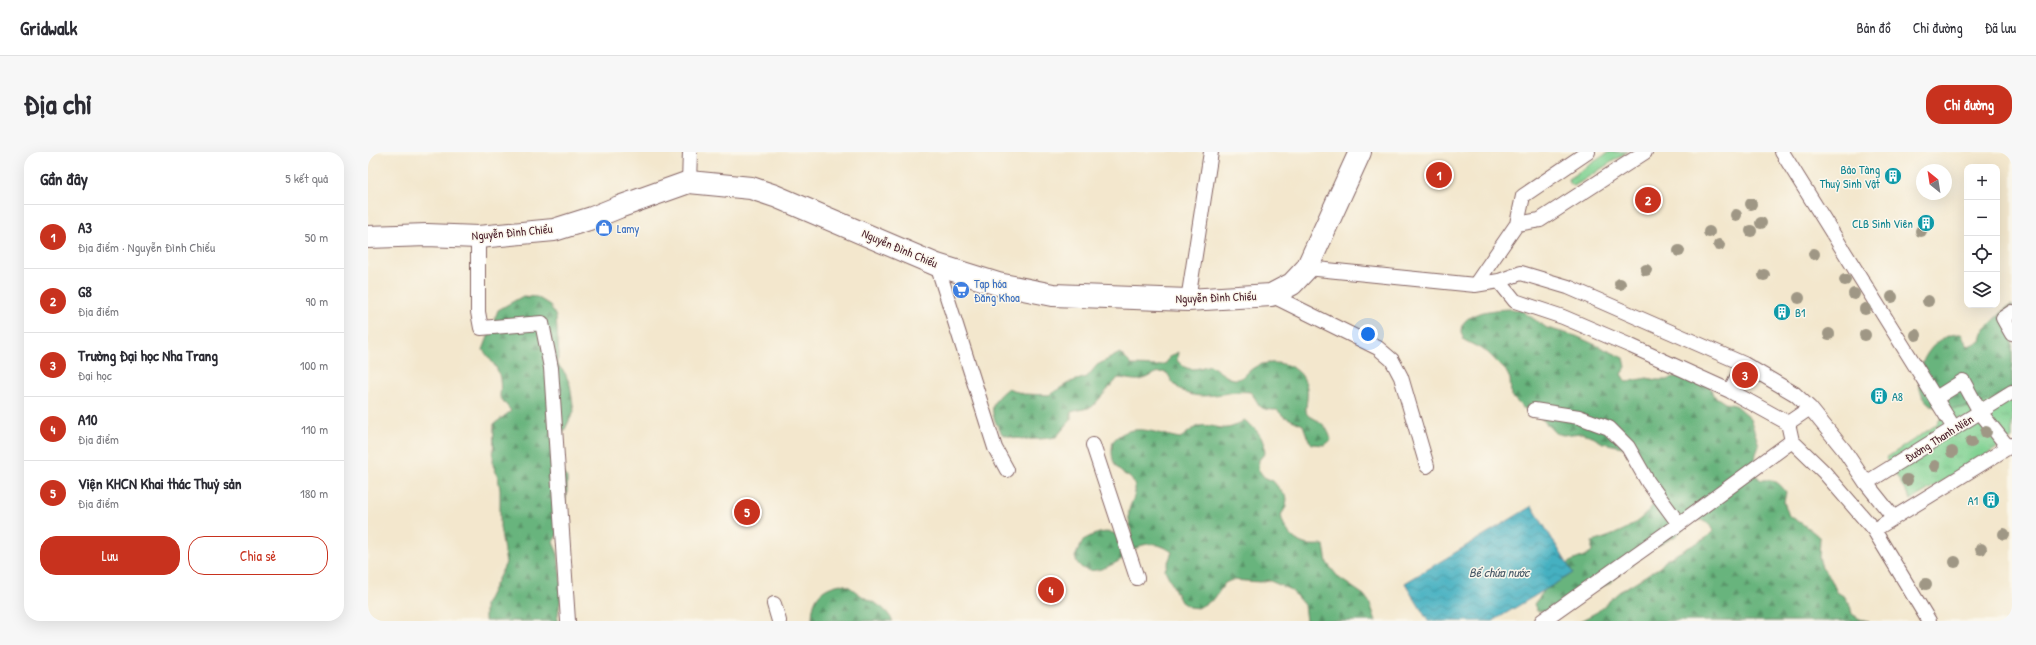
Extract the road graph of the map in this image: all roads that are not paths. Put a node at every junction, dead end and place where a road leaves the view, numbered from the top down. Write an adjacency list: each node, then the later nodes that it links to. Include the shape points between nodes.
1 (690, 152): 7 (lane)
2 (1211, 152): 16 (lane)
3 (1360, 152): 12 (street, Nguyễn Đình Chiểu)
4 (1588, 152): 8 (lane, via 1523,196)
5 (1645, 152): 8 (lane, via 1540,220)
6 (1782, 152): 22 (lane)
7 (689, 182): 9 (street, Nguyễn Đình Chiểu, via 554,230); 11 (street, Nguyễn Đình Chiểu, via 751,188 775,196)
8 (1517, 224): 14 (lane)
9 (478, 237): 10 (street, Nguyễn Đình Chiểu, via 427,235); 39 (lane, via 478,312 481,328 542,323 551,368)
10 (368, 238)
11 (937, 265): 16 (street, Nguyễn Đình Chiểu, via 998,284 1053,294); 32 (lane, via 995,448)
12 (1307, 268): 14 (lane); 15 (street, Nguyễn Đình Chiểu, via 1292,284)
13 (1499, 282): 14 (lane); 19 (lane, via 1521,273 1568,287); 20 (lane, via 1515,301 1563,317)
14 (1475, 285)
15 (1271, 295): 16 (street, Nguyễn Đình Chiểu); 31 (lane, via 1378,348 1392,360 1401,377)
16 (1188, 300)
17 (2012, 312): 18 (lane, via 2003,318)
18 (2012, 334)
19 (1744, 364): 20 (lane); 23 (lane, via 1795,394)
20 (1730, 391): 26 (lane)
21 (2012, 392): 25 (lane, Đường Thanh Niên)
22 (1936, 398): 25 (lane, via 1963,381); 27 (lane)
23 (1810, 408): 26 (lane); 33 (lane, via 1844,450)
24 (1534, 410): 35 (lane, via 1579,417 1609,428 1628,446 1648,482)
25 (1980, 412): 27 (lane, Đường Thanh Niên); 30 (lane)
26 (1788, 423): 28 (lane)
27 (1954, 428): 33 (lane, Đường Thanh Niên)
28 (1792, 441): 35 (lane); 36 (lane, via 1824,472)
29 (1092, 445): 37 (lane)
30 (2010, 446): 34 (lane)
31 (1427, 466)
32 (1007, 470)
33 (1866, 483): 34 (lane)
34 (1894, 518): 36 (lane)
35 (1679, 524): 41 (lane)
36 (1874, 530): 42 (lane)
37 (1137, 578)
38 (774, 604): 40 (lane)
39 (568, 621)
40 (779, 621)
41 (1542, 621)
42 (1929, 621)

